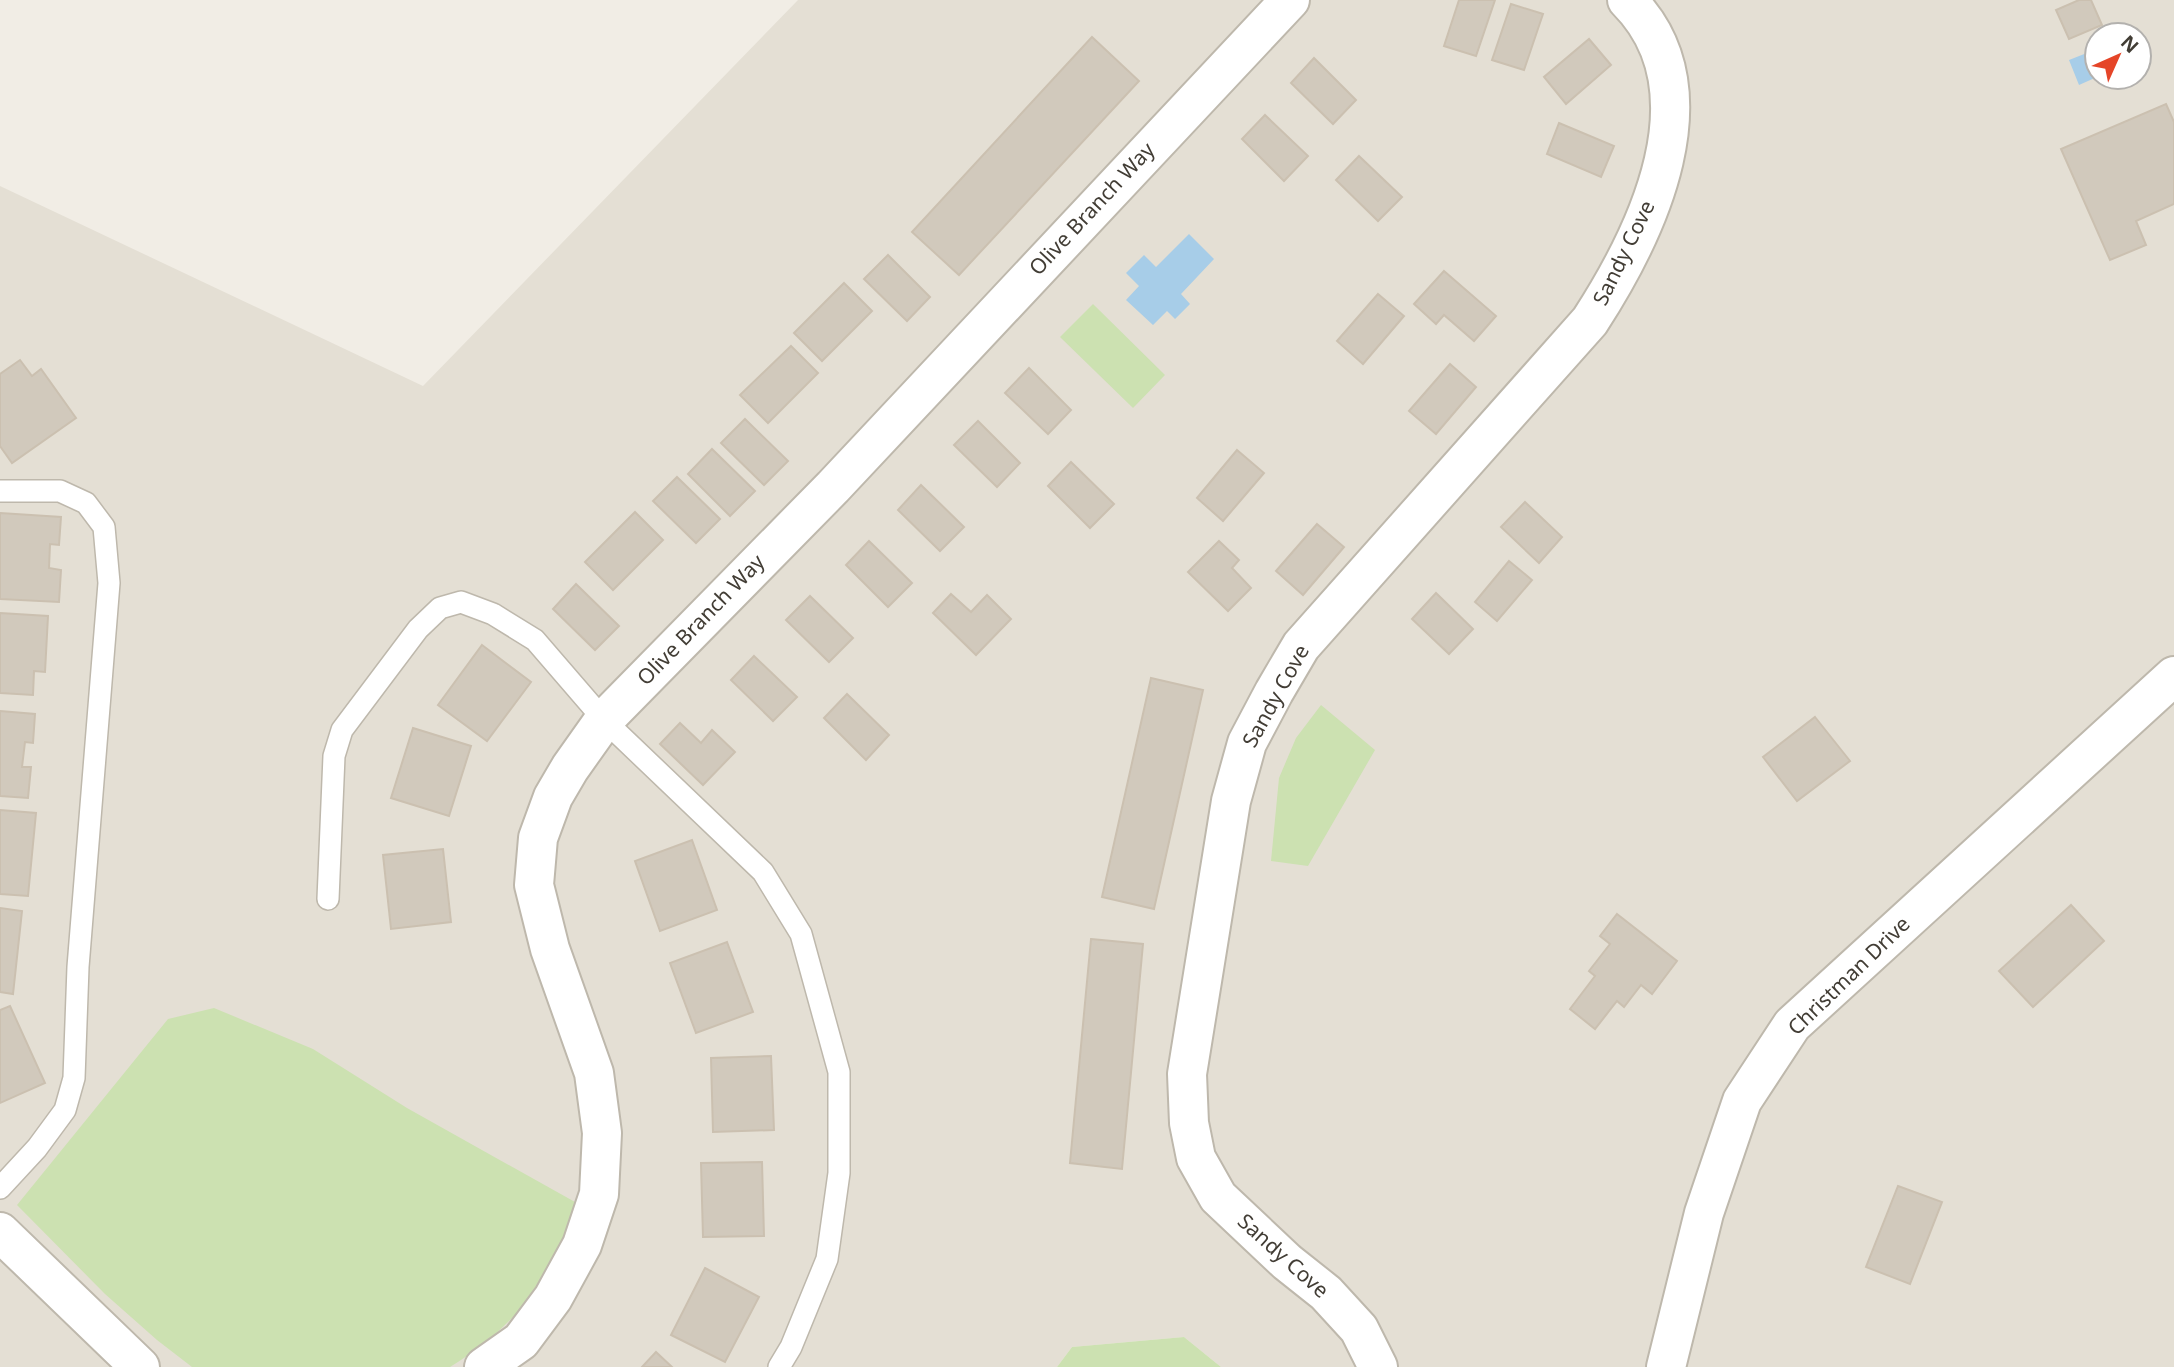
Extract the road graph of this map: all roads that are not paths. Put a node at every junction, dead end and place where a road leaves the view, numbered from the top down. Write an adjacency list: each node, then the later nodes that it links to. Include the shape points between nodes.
1 (1290, 0): 5 (street, Olive Branch Way, via 833,486)
2 (1627, 0): 12 (street, Sandy Cove, via 1644,17 1661,52 1669,84 1670,125 1665,164 1615,282 1590,321 1301,646 1247,743 1231,801 1187,1074 1196,1158 1218,1197 1326,1293 1359,1329)
3 (0, 491): 7 (lane, via 60,491 86,503 104,527 109,583 78,967 74,1078 65,1110)
4 (2174, 676): 13 (street, Christman Drive, via 1792,1025 1742,1101 1704,1213)
5 (604, 720): 6 (lane, via 535,640 493,614 461,602 440,608 418,629 342,730 334,756); 10 (street, Olive Branch Way, via 553,797 538,838 534,885 550,949 594,1073 602,1133 599,1194 582,1245 554,1298 521,1341); 11 (lane, via 762,872 801,934 821,1002 838,1072 839,1173 827,1259)
6 (328, 899)
7 (0, 1188)
8 (0, 1232): 9 (street)
9 (140, 1367)
10 (484, 1367)
11 (779, 1367)
12 (1378, 1367)
13 (1666, 1367)

